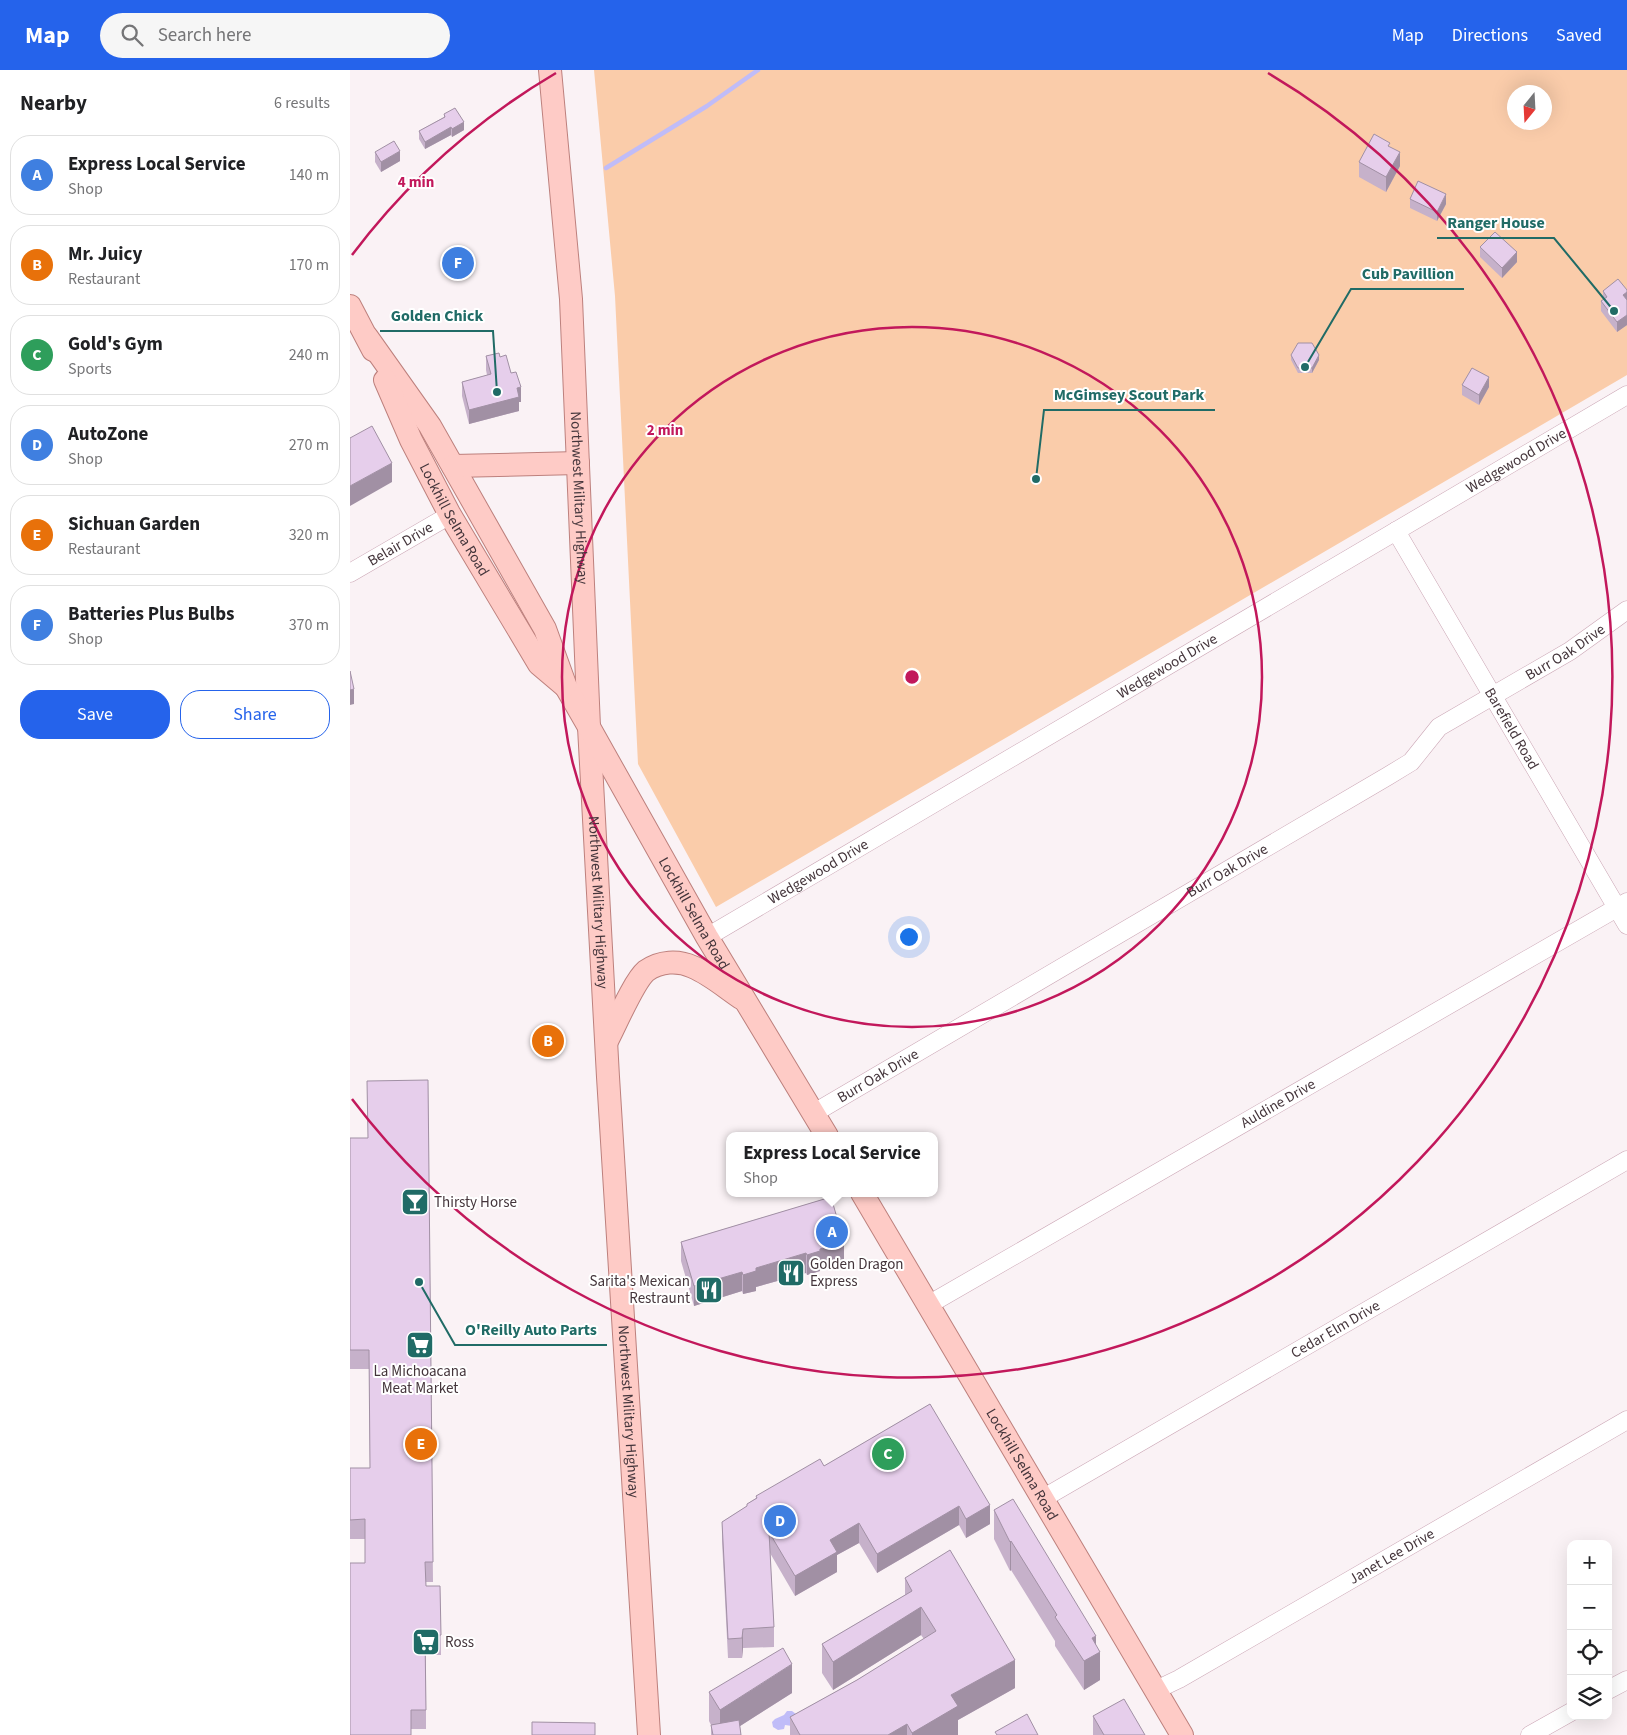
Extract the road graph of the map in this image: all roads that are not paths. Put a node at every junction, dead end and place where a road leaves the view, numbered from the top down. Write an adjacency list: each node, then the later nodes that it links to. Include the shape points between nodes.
1 (550, 70): 5 (main road, Northwest Military Highway, via 571,299)
2 (350, 306): 3 (main road, Lockhill Selma Road)
3 (367, 337): 6 (main road, Lockhill Selma Road, via 430,426); 7 (main road, Lockhill Selma Road, via 412,440)
4 (1627, 395): 8 (street, Wedgewood Drive)
5 (578, 463): 6 (main road); 14 (main road, Northwest Military Highway)
6 (453, 466): 9 (main road, Lockhill Selma Road)
7 (450, 515): 9 (main road, via 468,518 485,544); 10 (street, Belair Drive); 12 (main road, Lockhill Selma Road, via 539,664)
8 (1396, 531): 13 (street, Barefield Road); 17 (street, Wedgewood Drive)
9 (507, 562): 12 (main road, Lockhill Selma Road, via 545,629)
10 (350, 573)
11 (1627, 610): 13 (street, Burr Oak Drive, via 1570,651)
12 (566, 687): 14 (main road, Lockhill Selma Road)
13 (1492, 696): 15 (street, Barefield Road); 20 (street, Burr Oak Drive, via 1438,727 1411,762)
14 (589, 727): 17 (main road, Lockhill Selma Road); 19 (main road, Northwest Military Highway)
15 (1622, 905): 16 (street, Barefield Road); 24 (street, Auldine Drive)
16 (1627, 925)
17 (708, 937): 18 (main road, Lockhill Selma Road)
18 (748, 1003): 19 (main road, via 693,967 664,963 646,972 636,984); 20 (main road, Lockhill Selma Road)
19 (606, 1042): 31 (main road, Northwest Military Highway)
20 (814, 1113): 21 (main road, Lockhill Selma Road)
21 (825, 1132)
22 (1627, 1160): 26 (street, Cedar Elm Drive)
23 (864, 1197): 24 (main road, Lockhill Selma Road)
24 (928, 1305): 26 (main road, Lockhill Selma Road)
25 (1627, 1420): 29 (street, Janet Lee Drive)
26 (1042, 1499): 29 (main road, Lockhill Selma Road)
27 (1627, 1680): 28 (street)
28 (1612, 1688)
29 (1156, 1690): 32 (main road, Lockhill Selma Road)
30 (1567, 1714): 33 (street)
31 (649, 1735)
32 (1182, 1735)
33 (1530, 1735)

